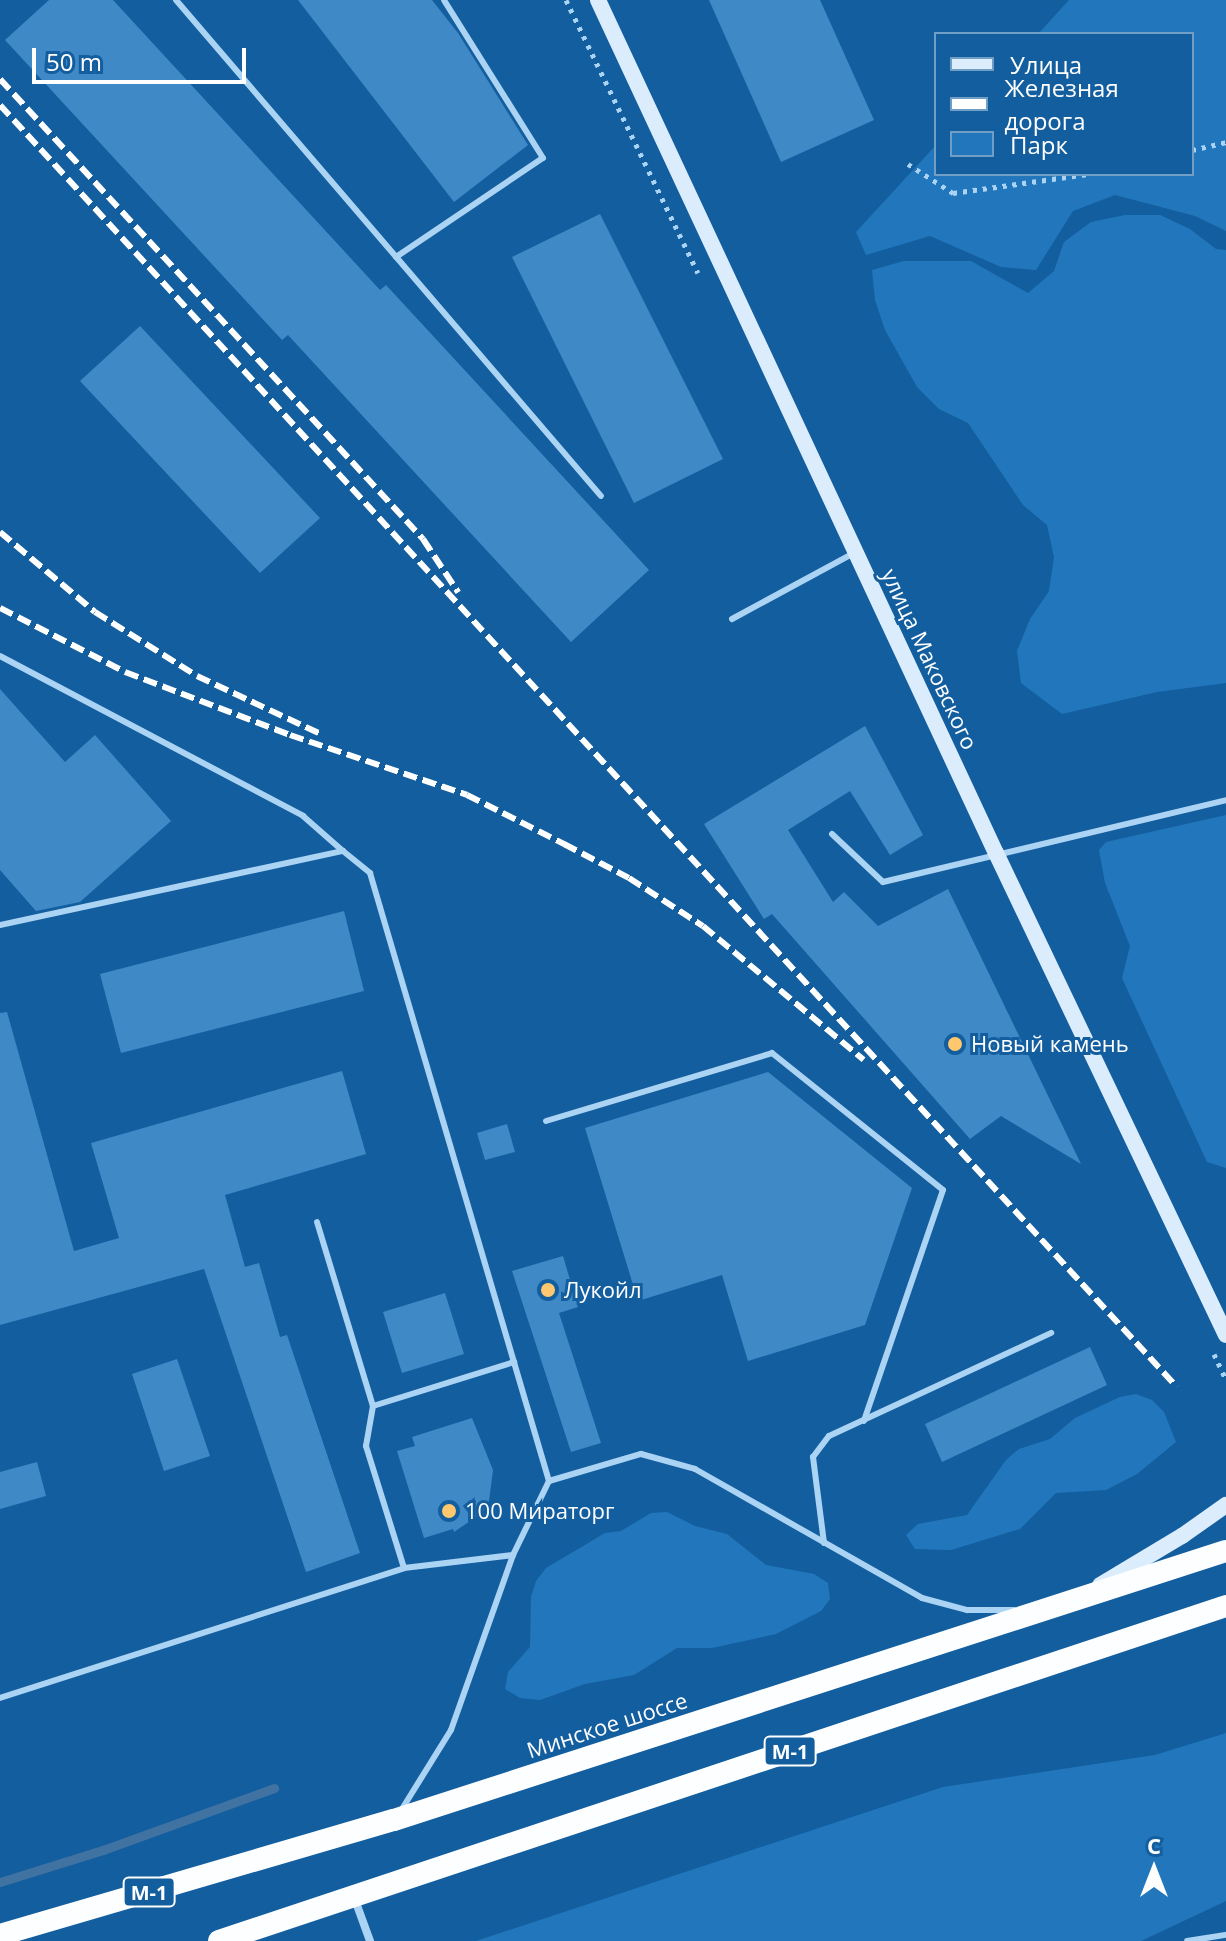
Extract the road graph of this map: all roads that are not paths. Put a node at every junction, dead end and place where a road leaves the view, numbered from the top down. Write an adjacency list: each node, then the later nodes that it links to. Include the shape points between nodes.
1 (176, 0): 4 (lane)
2 (444, 0): 4 (lane, via 543,158)
3 (598, 0): 6 (main road, улица Маковского)
4 (396, 257): 5 (lane)
5 (601, 496)
6 (856, 552): 7 (lane); 12 (main road, улица Маковского)
7 (732, 619)
8 (0, 656): 11 (lane, via 303,816)
9 (1226, 800): 12 (lane)
10 (832, 834): 12 (lane, via 883,882)
11 (343, 851): 13 (lane); 18 (lane, via 370,873)
12 (996, 853): 17 (main road, улица Маковского)
13 (0, 925)
14 (546, 1121): 20 (lane, via 772,1053 943,1190)
15 (317, 1222): 19 (lane)
16 (1051, 1333): 20 (lane)
17 (1226, 1335)
18 (514, 1362): 19 (lane); 21 (lane)
19 (373, 1406): 26 (lane, via 366,1446)
20 (864, 1421): 23 (lane, via 829,1436 813,1457)
21 (549, 1481): 23 (lane, via 641,1454 695,1469); 25 (lane)
22 (1224, 1508): 27 (main road)
23 (824, 1543): 27 (lane, via 922,1598 967,1610)
24 (1226, 1551): 27 (highway, Минское шоссе / М-1)
25 (513, 1555): 26 (lane); 30 (lane, via 451,1730)
26 (404, 1568): 29 (lane)
27 (1062, 1606): 30 (highway, Минское шоссе / М-1)
28 (1226, 1606): 31 (highway, М-1)
29 (0, 1698)
30 (394, 1820): 32 (highway, Минское шоссе / М-1)
31 (354, 1896): 34 (highway, М-1); 35 (street)
32 (0, 1935)
33 (1226, 1935): 36 (lane)
34 (219, 1941)
35 (370, 1941)
36 (1187, 1941)

